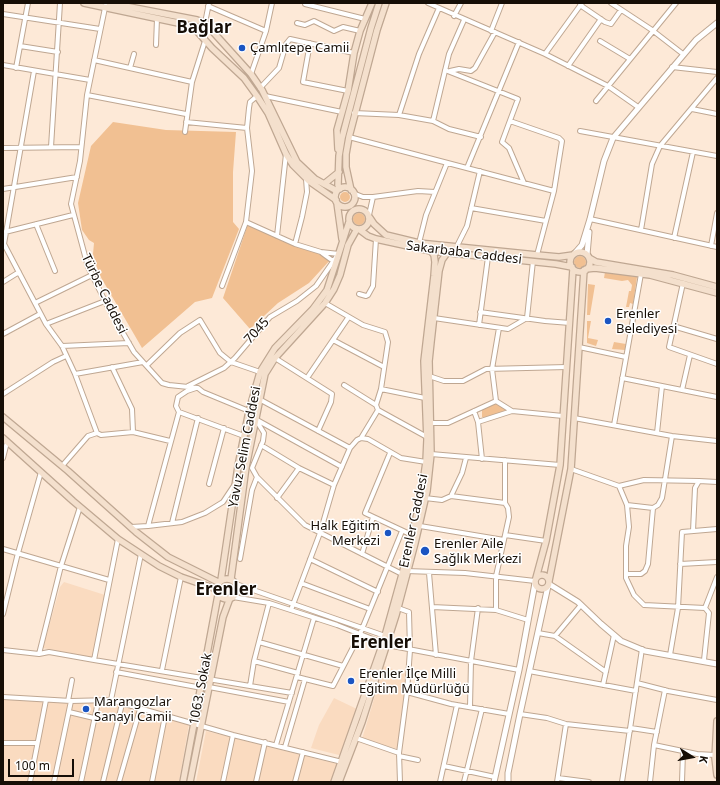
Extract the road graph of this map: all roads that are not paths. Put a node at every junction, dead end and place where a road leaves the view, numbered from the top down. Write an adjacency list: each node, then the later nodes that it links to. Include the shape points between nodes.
1 (28, 3): 21 (street)
2 (60, 3): 26 (street)
3 (84, 3): 13 (main road)
4 (272, 3): 33 (street)
5 (372, 3): 23 (main road)
6 (380, 3): 92 (main road)
7 (386, 3): 72 (main road)
8 (428, 3): 17 (street)
9 (461, 3): 20 (street)
10 (502, 3): 34 (street)
11 (611, 3): 18 (street)
12 (676, 3): 31 (street)
13 (107, 4): 22 (main road); 27 (main road); 30 (street, Türbe Caddesi)
14 (305, 4): 23 (street)
15 (581, 4): 24 (street); 44 (street)
16 (208, 5): 27 (street); 33 (street)
17 (439, 8): 20 (street); 75 (street)
18 (621, 10): 24 (street, via 611,24); 31 (street)
19 (3, 14): 21 (street)
20 (454, 16): 25 (street)
21 (25, 18): 26 (street); 40 (street)
22 (157, 18): 35 (main road, via 196,30); 39 (street)
23 (365, 19): 32 (main road)
24 (601, 19): 49 (street)
25 (464, 20): 34 (street); 53 (street, via 449,54)
26 (59, 23): 30 (street); 41 (street)
27 (204, 23): 35 (street); 57 (main road)
28 (297, 23): 32 (street, via 305,25 314,21 334,31 343,27)
29 (717, 23): 45 (street)
30 (100, 29): 47 (street, Türbe Caddesi)
31 (652, 30): 45 (street); 46 (street)
32 (360, 31): 42 (main road)
33 (266, 32): 57 (street)
34 (493, 32): 37 (street); 53 (street, via 475,68 470,71)
35 (204, 41): 60 (street); 66 (main road, via 244,78)
36 (600, 41): 46 (street)
37 (519, 42): 44 (street); 64 (street)
38 (310, 43): 42 (street); 62 (street, via 290,39 279,68); 63 (street, via 303,82)
39 (156, 45)
40 (20, 46): 41 (street); 51 (street)
41 (58, 52): 56 (street)
42 (354, 53): 63 (main road)
43 (134, 54): 52 (street)
44 (545, 54): 49 (street)
45 (683, 54): 50 (street)
46 (630, 59): 61 (street)
47 (94, 60): 52 (street); 59 (street, Türbe Caddesi)
48 (3, 65): 51 (street)
49 (568, 66): 61 (street)
50 (672, 66): 55 (street); 69 (street)
51 (16, 68): 54 (street)
52 (130, 68): 60 (street)
53 (448, 70): 64 (street); 76 (street)
54 (34, 71): 56 (street); 86 (street)
55 (717, 72)
56 (57, 74): 59 (street); 87 (street)
57 (251, 74): 62 (main road)
58 (717, 78): 70 (street)
59 (90, 80): 65 (street, Türbe Caddesi)
60 (192, 82): 73 (street)
61 (608, 86): 68 (street); 69 (street)
62 (260, 88): 67 (main road)
63 (348, 91): 71 (main road)
64 (499, 91): 77 (street, via 518,99); 83 (street)
65 (87, 95): 73 (street); 88 (street, Türbe Caddesi)
66 (258, 96): 79 (street, via 250,102); 91 (main road)
67 (265, 96): 71 (street); 101 (main road, via 298,162)
68 (596, 101)
69 (638, 107): 84 (street)
70 (692, 109): 74 (street); 85 (street)
71 (342, 112): 92 (main road, via 336,135)
72 (354, 113): 75 (street); 82 (main road)
73 (186, 114): 78 (street)
74 (717, 114)
75 (399, 115): 76 (street)
76 (433, 121): 83 (street, via 449,129)
77 (510, 121): 100 (street, via 502,142 509,148); 105 (street, via 560,138 562,141)
78 (186, 122): 79 (street); 81 (street)
79 (247, 128): 118 (street, via 252,171)
80 (580, 131): 84 (street)
81 (185, 132)
82 (349, 137): 94 (street); 107 (main road, via 346,167)
83 (481, 137): 95 (street)
84 (613, 138): 85 (street); 115 (street, via 604,160)
85 (660, 146): 90 (street); 121 (street, via 652,164)
86 (20, 147): 87 (street); 89 (street); 102 (street)
87 (51, 147): 88 (street)
88 (81, 147): 98 (street, Türbe Caddesi)
89 (3, 148)
90 (693, 152): 93 (street); 124 (street)
91 (286, 154): 99 (main road); 123 (street)
92 (339, 156): 97 (main road)
93 (717, 156)
94 (447, 163): 95 (street); 106 (street)
95 (467, 168): 96 (street)
96 (480, 171): 100 (street); 110 (street)
97 (339, 172): 101 (main road); 104 (main road)
98 (77, 177): 102 (street); 113 (street, Türbe Caddesi, via 71,204)
99 (306, 179): 109 (main road); 128 (street, via 307,192)
100 (524, 183): 105 (street)
101 (324, 184): 104 (main road)
102 (13, 187): 103 (street); 122 (street)
103 (3, 189)
104 (339, 190): 107 (main road, via 346,188); 109 (main road)
105 (554, 191): 117 (street)
106 (436, 192): 108 (street, via 418,191); 127 (street, via 426,215)
107 (353, 193): 108 (street); 109 (main road, via 351,205 346,207); 111 (main road)
108 (373, 197): 114 (street)
109 (337, 203): 116 (main road); 126 (main road)
110 (472, 208): 117 (street); 130 (street, via 467,226)
111 (364, 210): 114 (main road); 116 (main road, via 354,210)
112 (717, 213): 129 (street)
113 (73, 215): 119 (street); 147 (street, Türbe Caddesi)
114 (370, 216): 120 (main road, via 366,227); 127 (main road, Sakarbaba Caddesi, via 374,224 386,235)
115 (590, 219): 121 (street); 136 (street, via 582,245); 138 (street)
116 (349, 220): 120 (main road, via 352,227); 126 (main road, Yavuz Selim Caddesi)
117 (546, 221): 137 (street)
118 (246, 222): 123 (street); 150 (street)
119 (36, 224): 122 (street); 144 (street)
120 (359, 229): 125 (main road, Sakarbaba Caddesi); 156 (main road, Yavuz Selim Caddesi, via 348,245 340,275)
121 (641, 230): 124 (street)
122 (4, 232): 145 (street, via 4,244)
123 (277, 236): 128 (street)
124 (674, 238): 129 (street)
125 (376, 239): 132 (main road, Sakarbaba Caddesi); 153 (street, via 373,286 368,295)
126 (342, 243): 135 (main road, Yavuz Selim Caddesi)
127 (419, 243): 130 (main road, Sakarbaba Caddesi)
128 (295, 244): 133 (street)
129 (711, 246): 131 (street)
130 (456, 248): 137 (main road, Sakarbaba Caddesi)
131 (717, 248)
132 (431, 251): 134 (main road, Sakarbaba Caddesi); 197 (main road, Erenler Caddesi, via 435,262 424,361)
133 (321, 252): 135 (street); 140 (street)
134 (447, 253): 139 (main road, Sakarbaba Caddesi); 160 (main road, Erenler Caddesi, via 439,270)
135 (339, 254): 140 (street, 7045); 184 (main road, Yavuz Selim Caddesi, via 330,282 321,299 275,348)
136 (574, 254): 137 (main road, Sakarbaba Caddesi, via 559,257); 138 (main road, via 581,252); 142 (main road, via 570,261)
137 (537, 255)
138 (588, 256): 143 (main road, via 589,264); 151 (main road, via 596,262 674,275)
139 (488, 257): 141 (main road, Sakarbaba Caddesi); 157 (street)
140 (333, 261): 177 (street, 7045, via 316,286 298,301 270,317)
141 (533, 262): 142 (main road, Sakarbaba Caddesi); 161 (street)
142 (572, 268): 143 (main road, via 578,272); 162 (main road)
143 (585, 270): 146 (main road, via 595,268); 172 (main road)
144 (55, 271)
145 (19, 272): 148 (street); 155 (street)
146 (641, 274): 149 (main road); 175 (street)
147 (92, 275): 154 (street, Türbe Caddesi); 155 (street)
148 (3, 282)
149 (683, 283): 152 (main road); 165 (street)
150 (222, 286)
151 (717, 287)
152 (717, 293)
153 (359, 294)
154 (105, 301): 163 (street); 170 (street, Türbe Caddesi)
155 (35, 303): 158 (street)
156 (325, 303): 159 (street); 176 (main road, Yavuz Selim Caddesi)
157 (480, 312): 161 (street); 164 (street)
158 (40, 314): 163 (street); 167 (street)
159 (348, 318): 169 (street); 181 (street, via 386,332 388,342)
160 (434, 318): 164 (street); 186 (main road, Erenler Caddesi)
161 (527, 318): 162 (street); 166 (street, via 508,329)
162 (570, 323): 182 (main road)
163 (46, 324): 171 (street)
164 (478, 325): 166 (street)
165 (673, 326): 168 (street); 173 (street, via 669,347)
166 (499, 328): 183 (street)
167 (3, 334)
168 (717, 339)
169 (333, 340): 181 (street); 187 (street)
170 (129, 342): 171 (street); 178 (street, Türbe Caddesi)
171 (62, 346): 174 (street)
172 (579, 347): 175 (street); 209 (main road)
173 (690, 355): 179 (street); 194 (street)
174 (66, 356): 185 (street); 195 (street)
175 (626, 357): 188 (street)
176 (275, 358): 187 (street); 198 (main road, Yavuz Selim Caddesi, via 265,374)
177 (231, 362): 178 (street, via 220,352 200,320 180,333); 184 (street); 190 (street, 7045, via 218,372)
178 (145, 364): 180 (street); 190 (street, Türbe Caddesi, via 162,383 169,386)
179 (717, 364)
180 (112, 367): 185 (street); 216 (street, via 132,409)
181 (384, 367): 193 (street)
182 (567, 367): 183 (street); 206 (main road)
183 (492, 369): 186 (street, via 486,369 463,381 444,381); 199 (street)
184 (260, 372): 202 (main road, Yavuz Selim Caddesi)
185 (75, 374): 217 (street)
186 (429, 376): 212 (main road, Erenler Caddesi)
187 (307, 378): 215 (street, via 332,394)
188 (622, 378): 191 (street); 213 (street)
189 (344, 385): 200 (street)
190 (188, 386): 192 (street, Türbe Caddesi)
191 (662, 386): 194 (street); 218 (street)
192 (198, 388): 202 (street, Türbe Caddesi); 205 (street, via 178,397 176,406)
193 (382, 388): 197 (street); 200 (street)
194 (682, 390): 196 (street)
195 (3, 394)
196 (717, 397)
197 (425, 398): 221 (main road, Erenler Caddesi)
198 (259, 399): 210 (main road, Yavuz Selim Caddesi); 215 (street)
199 (496, 401): 203 (street); 204 (street)
200 (376, 404): 201 (street)
201 (378, 410): 221 (street); 222 (street)
202 (249, 411): 219 (main road, Yavuz Selim Caddesi)
203 (474, 411): 211 (street); 212 (street, via 448,424)
204 (512, 411): 206 (street); 211 (street)
205 (179, 412): 208 (street); 224 (street)
206 (563, 416): 235 (main road)
207 (3, 417): 236 (main road)
208 (198, 418): 214 (street); 257 (street)
209 (574, 418): 213 (street); 239 (main road)
210 (255, 419): 226 (street, via 264,434); 237 (street); 285 (main road, Yavuz Selim Caddesi)
211 (478, 422): 232 (street)
212 (431, 423): 229 (main road, Erenler Caddesi)
213 (614, 425): 218 (street)
214 (224, 428): 219 (street); 245 (street)
215 (318, 431): 227 (street)
216 (133, 432): 217 (street, via 102,435); 224 (street)
217 (97, 433): 236 (street, via 88,436)
218 (657, 433): 220 (street)
219 (244, 436): 246 (main road, Yavuz Selim Caddesi)
220 (672, 436): 225 (street); 242 (street)
221 (427, 437): 234 (main road, Erenler Caddesi)
222 (361, 438): 227 (street); 228 (street, via 368,439)
223 (5, 440): 230 (street); 240 (main road)
224 (170, 441): 258 (street)
225 (717, 441)
226 (261, 446): 238 (street); 241 (street, via 252,468)
227 (350, 448): 237 (street)
228 (390, 453): 234 (street); 256 (street, via 365,513)
229 (431, 454): 231 (street); 251 (main road, Erenler Caddesi)
230 (3, 458)
231 (466, 458): 232 (street); 249 (street)
232 (482, 459): 233 (street)
233 (505, 460): 235 (street); 252 (street)
234 (426, 462): 265 (main road, Erenler Caddesi)
235 (560, 465): 268 (main road)
236 (62, 466): 260 (main road)
237 (342, 467): 247 (street)
238 (299, 468): 247 (street); 250 (street)
239 (571, 469): 248 (street); 291 (main road)
240 (41, 472): 254 (main road); 270 (street)
241 (257, 477): 250 (street); 273 (street, via 252,490)
242 (665, 480): 243 (street); 248 (street, via 644,480); 255 (street, via 662,498)
243 (699, 481): 244 (street); 263 (street, via 695,488)
244 (717, 482)
245 (209, 484)
246 (235, 484): 257 (street, via 223,502 205,513); 287 (main road, Yavuz Selim Caddesi)
247 (334, 485): 264 (street)
248 (619, 486): 253 (street)
249 (451, 496): 251 (street, via 442,500); 252 (street)
250 (277, 498): 264 (street, via 305,524)
251 (425, 498): 259 (main road, Erenler Caddesi)
252 (505, 503): 266 (street, via 509,517)
253 (627, 505): 255 (street); 281 (street, via 629,527)
254 (80, 507): 267 (main road); 277 (street)
255 (653, 508): 281 (street, via 648,564 641,574)
256 (373, 518): 262 (street); 272 (street)
257 (172, 523): 258 (street)
258 (148, 526): 260 (street)
259 (420, 526): 266 (street); 279 (main road, Erenler Caddesi)
260 (130, 527): 287 (main road, via 168,557)
261 (717, 529): 263 (street)
262 (402, 531): 265 (street); 278 (street)
263 (692, 531): 276 (street, via 682,532)
264 (320, 533): 272 (street); 274 (street)
265 (412, 535): 279 (main road, Erenler Caddesi)
266 (504, 537): 268 (street); 282 (street)
267 (118, 539): 271 (main road); 286 (street)
268 (546, 541): 288 (main road)
269 (3, 549): 270 (street)
270 (18, 553): 277 (street); 307 (street)
271 (141, 554): 283 (main road); 329 (street)
272 (362, 554): 278 (street)
273 (240, 559)
274 (310, 559): 289 (street); 293 (street)
275 (717, 562): 276 (street)
276 (680, 564): 302 (street)
277 (62, 566): 286 (street); 321 (street)
278 (388, 568): 279 (street); 293 (street)
279 (405, 572): 280 (street); 300 (main road, Erenler Caddesi); 314 (main road, Erenler Caddesi)
280 (430, 573): 282 (street); 299 (street)
281 (626, 574): 302 (street, via 634,595 644,605)
282 (496, 576): 288 (street); 306 (street)
283 (181, 577): 292 (main road); 332 (street)
284 (717, 577): 303 (street)
285 (231, 579): 287 (main road); 290 (main road)
286 (110, 580): 325 (street)
287 (220, 581): 292 (main road)
288 (535, 581): 291 (main road, via 539,589 544,589); 291 (main road, via 543,574 548,577); 309 (street)
289 (301, 583): 297 (street); 304 (street)
290 (236, 584): 295 (main road, via 237,591); 297 (street)
291 (549, 584): 298 (street); 311 (street)
292 (216, 588): 294 (main road)
293 (378, 592): 304 (street)
294 (218, 595): 295 (main road, via 224,599); 338 (main road, 1063. Sokak)
295 (232, 598): 296 (street); 339 (main road, 1063. Sokak, via 223,617)
296 (269, 603): 305 (street); 316 (street)
297 (294, 604): 305 (street); 310 (street)
298 (581, 605): 313 (street); 315 (street)
299 (432, 607): 301 (street); 323 (street)
300 (398, 608): 317 (main road, Erenler Caddesi); 320 (street, via 409,612)
301 (478, 608): 306 (street); 328 (street)
302 (678, 608): 303 (street); 324 (street)
303 (705, 608): 326 (street, via 709,613)
304 (370, 609): 310 (street)
305 (291, 610): 308 (street)
306 (496, 610): 309 (street)
307 (3, 614)
308 (314, 618): 312 (street); 322 (street)
309 (528, 620): 333 (street)
310 (362, 629): 312 (street); 314 (street)
311 (538, 633): 315 (street); 334 (street)
312 (360, 634): 317 (street); 331 (street)
313 (614, 635): 318 (street, via 621,641); 336 (street)
314 (385, 636): 317 (main road, Erenler Caddesi)
315 (555, 636): 336 (street)
316 (259, 642): 322 (street); 327 (street)
317 (385, 644): 320 (street); 375 (main road, Erenler Caddesi); 387 (main road, Erenler Caddesi)
318 (642, 649): 324 (street); 342 (street)
319 (3, 650): 321 (street)
320 (410, 650): 323 (street); 349 (street)
321 (39, 654): 325 (street, via 49,652)
322 (303, 655): 331 (street); 337 (street)
323 (436, 655): 328 (street)
324 (670, 655): 326 (street)
325 (94, 660): 329 (street)
326 (704, 660): 330 (street)
327 (254, 661): 337 (street); 344 (street)
328 (471, 662): 333 (street); 360 (street)
329 (118, 664): 332 (street); 335 (street)
330 (717, 664)
331 (343, 666): 340 (street, via 333,686)
332 (162, 670): 338 (street)
333 (519, 670): 364 (street)
334 (529, 671): 343 (street); 365 (street)
335 (116, 672): 346 (street); 353 (street)
336 (606, 672): 343 (street)
337 (297, 675): 340 (street); 350 (street)
338 (204, 677): 339 (street); 346 (main road, 1063. Sokak)
339 (211, 678): 344 (street); 345 (main road, 1063. Sokak)
340 (305, 678): 381 (street)
341 (72, 680): 355 (street)
342 (637, 683): 347 (street); 348 (street)
343 (603, 685): 348 (street)
344 (250, 686): 350 (street)
345 (209, 687): 357 (street); 371 (main road, 1063. Sokak)
346 (202, 688): 369 (main road, 1063. Sokak)
347 (665, 690): 354 (street); 373 (street)
348 (636, 691): 372 (street)
349 (407, 692): 359 (street); 384 (street)
350 (292, 693): 357 (street)
351 (3, 697): 352 (street)
352 (46, 700): 355 (street); 378 (street)
353 (111, 700): 356 (street); 358 (street)
354 (717, 700)
355 (70, 701): 356 (street); 363 (street)
356 (98, 702): 367 (street)
357 (289, 702): 379 (street)
358 (122, 704): 361 (street); 396 (street)
359 (457, 705): 360 (street); 388 (street)
360 (470, 707): 362 (street)
361 (140, 709): 366 (street); 397 (street)
362 (482, 710): 364 (street); 389 (street)
363 (69, 712): 367 (street); 394 (street)
364 (509, 714): 391 (street)
365 (520, 714): 370 (street); 409 (street)
366 (165, 716): 369 (street); 398 (street)
367 (94, 718): 395 (street)
368 (717, 721): 385 (main road)
369 (194, 723): 371 (street); 399 (main road, 1063. Sokak)
370 (566, 724): 372 (street); 392 (street)
371 (201, 725): 374 (street); 400 (main road, 1063. Sokak)
372 (630, 730): 373 (street); 411 (street)
373 (657, 732): 380 (street)
374 (233, 735): 376 (street); 401 (street)
375 (356, 738): 384 (street); 405 (main road, Erenler Caddesi)
376 (265, 742): 379 (street); 402 (street)
377 (3, 743): 378 (street)
378 (37, 743): 393 (street)
379 (276, 745): 381 (street)
380 (654, 745): 383 (street); 412 (street)
381 (285, 747): 382 (street)
382 (303, 752): 387 (street); 403 (street)
383 (683, 752): 385 (street); 413 (street)
384 (399, 755): 386 (street); 406 (street)
385 (716, 755): 390 (main road)
386 (418, 760)
387 (342, 762): 404 (main road, Erenler Caddesi)
388 (444, 766): 389 (street); 407 (street)
389 (467, 770): 391 (street); 408 (street)
390 (717, 775)
391 (495, 780)
392 (557, 780): 410 (street)
393 (30, 782)
394 (54, 782)
395 (81, 782)
396 (103, 782)
397 (119, 782)
398 (152, 782)
399 (183, 782)
400 (190, 782)
401 (223, 782)
402 (256, 782)
403 (295, 782)
404 (334, 782)
405 (339, 782)
406 (400, 782)
407 (440, 782)
408 (464, 782)
409 (508, 782)
410 (589, 782)
411 (622, 782)
412 (650, 782)
413 (682, 782)

